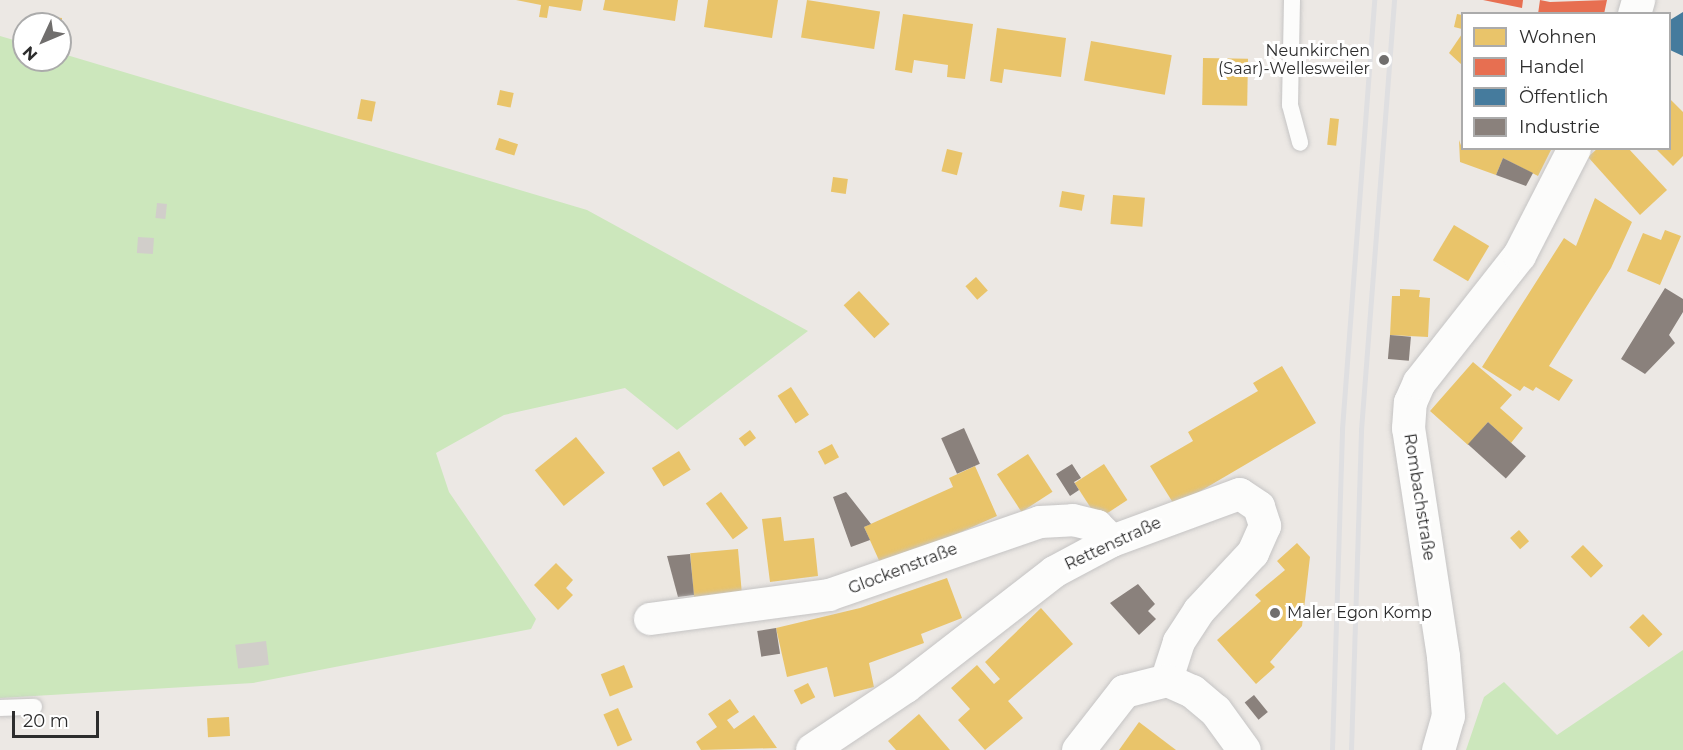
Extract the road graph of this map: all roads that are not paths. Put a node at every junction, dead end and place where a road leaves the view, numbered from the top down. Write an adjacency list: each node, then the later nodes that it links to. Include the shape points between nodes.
1 (1292, 0): 2 (lane, via 1290,105)
2 (1300, 143)
3 (1573, 150): 12 (street, Rombachstraße, via 1519,255 1419,382 1410,402 1408,428 1443,656 1448,716)
4 (1112, 541): 5 (street, Glockenstraße, via 1097,526 1073,520 1040,522 830,595); 6 (street, Rettenstraße, via 1240,494 1259,507 1265,526 1253,553 1199,611 1179,642); 9 (street, Rettenstraße, via 1054,572 906,687)
5 (650, 619)
6 (1167, 680): 10 (street, via 1124,691); 11 (street, via 1192,691 1215,710)
7 (34, 706): 8 (lane)
8 (0, 708)
9 (812, 750)
10 (1078, 750)
11 (1244, 750)
12 (1438, 750)

